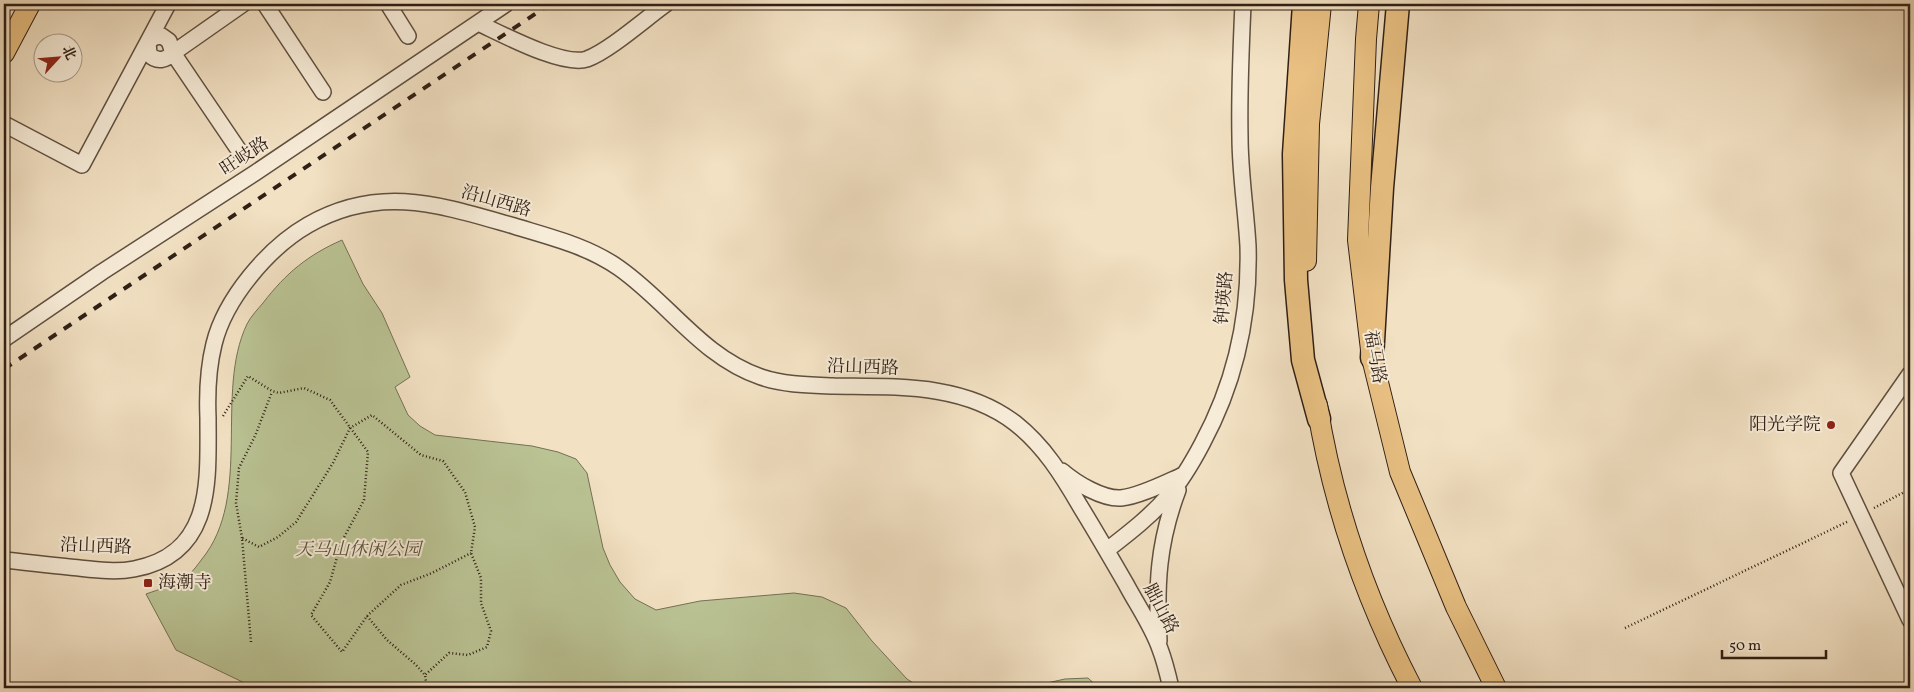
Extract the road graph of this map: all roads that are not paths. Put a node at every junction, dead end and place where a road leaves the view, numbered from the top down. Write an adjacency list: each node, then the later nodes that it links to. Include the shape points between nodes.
1 (30, 4): 16 (main road)
2 (168, 4): 15 (street)
3 (243, 4): 17 (street)
4 (265, 4): 18 (street)
5 (388, 4): 14 (street)
6 (506, 4): 13 (street, 旺岐路)
7 (666, 4): 13 (street, via 608,47 578,61 563,59 520,43)
8 (1243, 4): 26 (street, 钟瑛路, via 1240,137 1248,248 1242,330 1223,401)
9 (1304, 4): 24 (highway, via 1294,154 1296,280 1303,360)
10 (1320, 4): 24 (main road, via 1309,124 1305,300)
11 (1369, 4): 22 (main road, 福马路, via 1358,240)
12 (1398, 4): 22 (highway)
13 (478, 23): 21 (street, 旺岐路)
14 (408, 36)
15 (148, 42): 17 (street, via 149,54 154,59 162,60); 19 (street, via 82,165)
16 (4, 53)
17 (173, 53): 20 (street)
18 (323, 92)
19 (4, 124)
20 (240, 152)
21 (4, 339)
22 (1372, 358): 33 (main road, 福马路, via 1400,472 1456,607)
23 (1910, 374): 29 (street, via 1841,473 1865,512)
24 (1319, 419): 32 (main road, via 1333,489 1356,560 1377,616)
25 (1053, 462): 26 (street, via 1090,490 1120,498 1162,485); 27 (street, 沿山西路); 28 (street, 沿山西路, via 1018,425 1003,415 946,393 923,389 789,383 738,367 717,355 624,271 589,251 450,208 384,201 341,210 298,231 264,262 229,306 212,356 206,496 199,520 186,541 166,557 126,570 92,570)
26 (1184, 474): 27 (street, 钟瑛路, via 1157,508); 30 (street, via 1169,512 1162,543 1157,590)
27 (1107, 550): 30 (street, 胐山路)
28 (4, 560)
29 (1910, 620)
30 (1159, 645): 31 (street, 胐山路)
31 (1171, 688)
32 (1412, 688)
33 (1496, 688)

